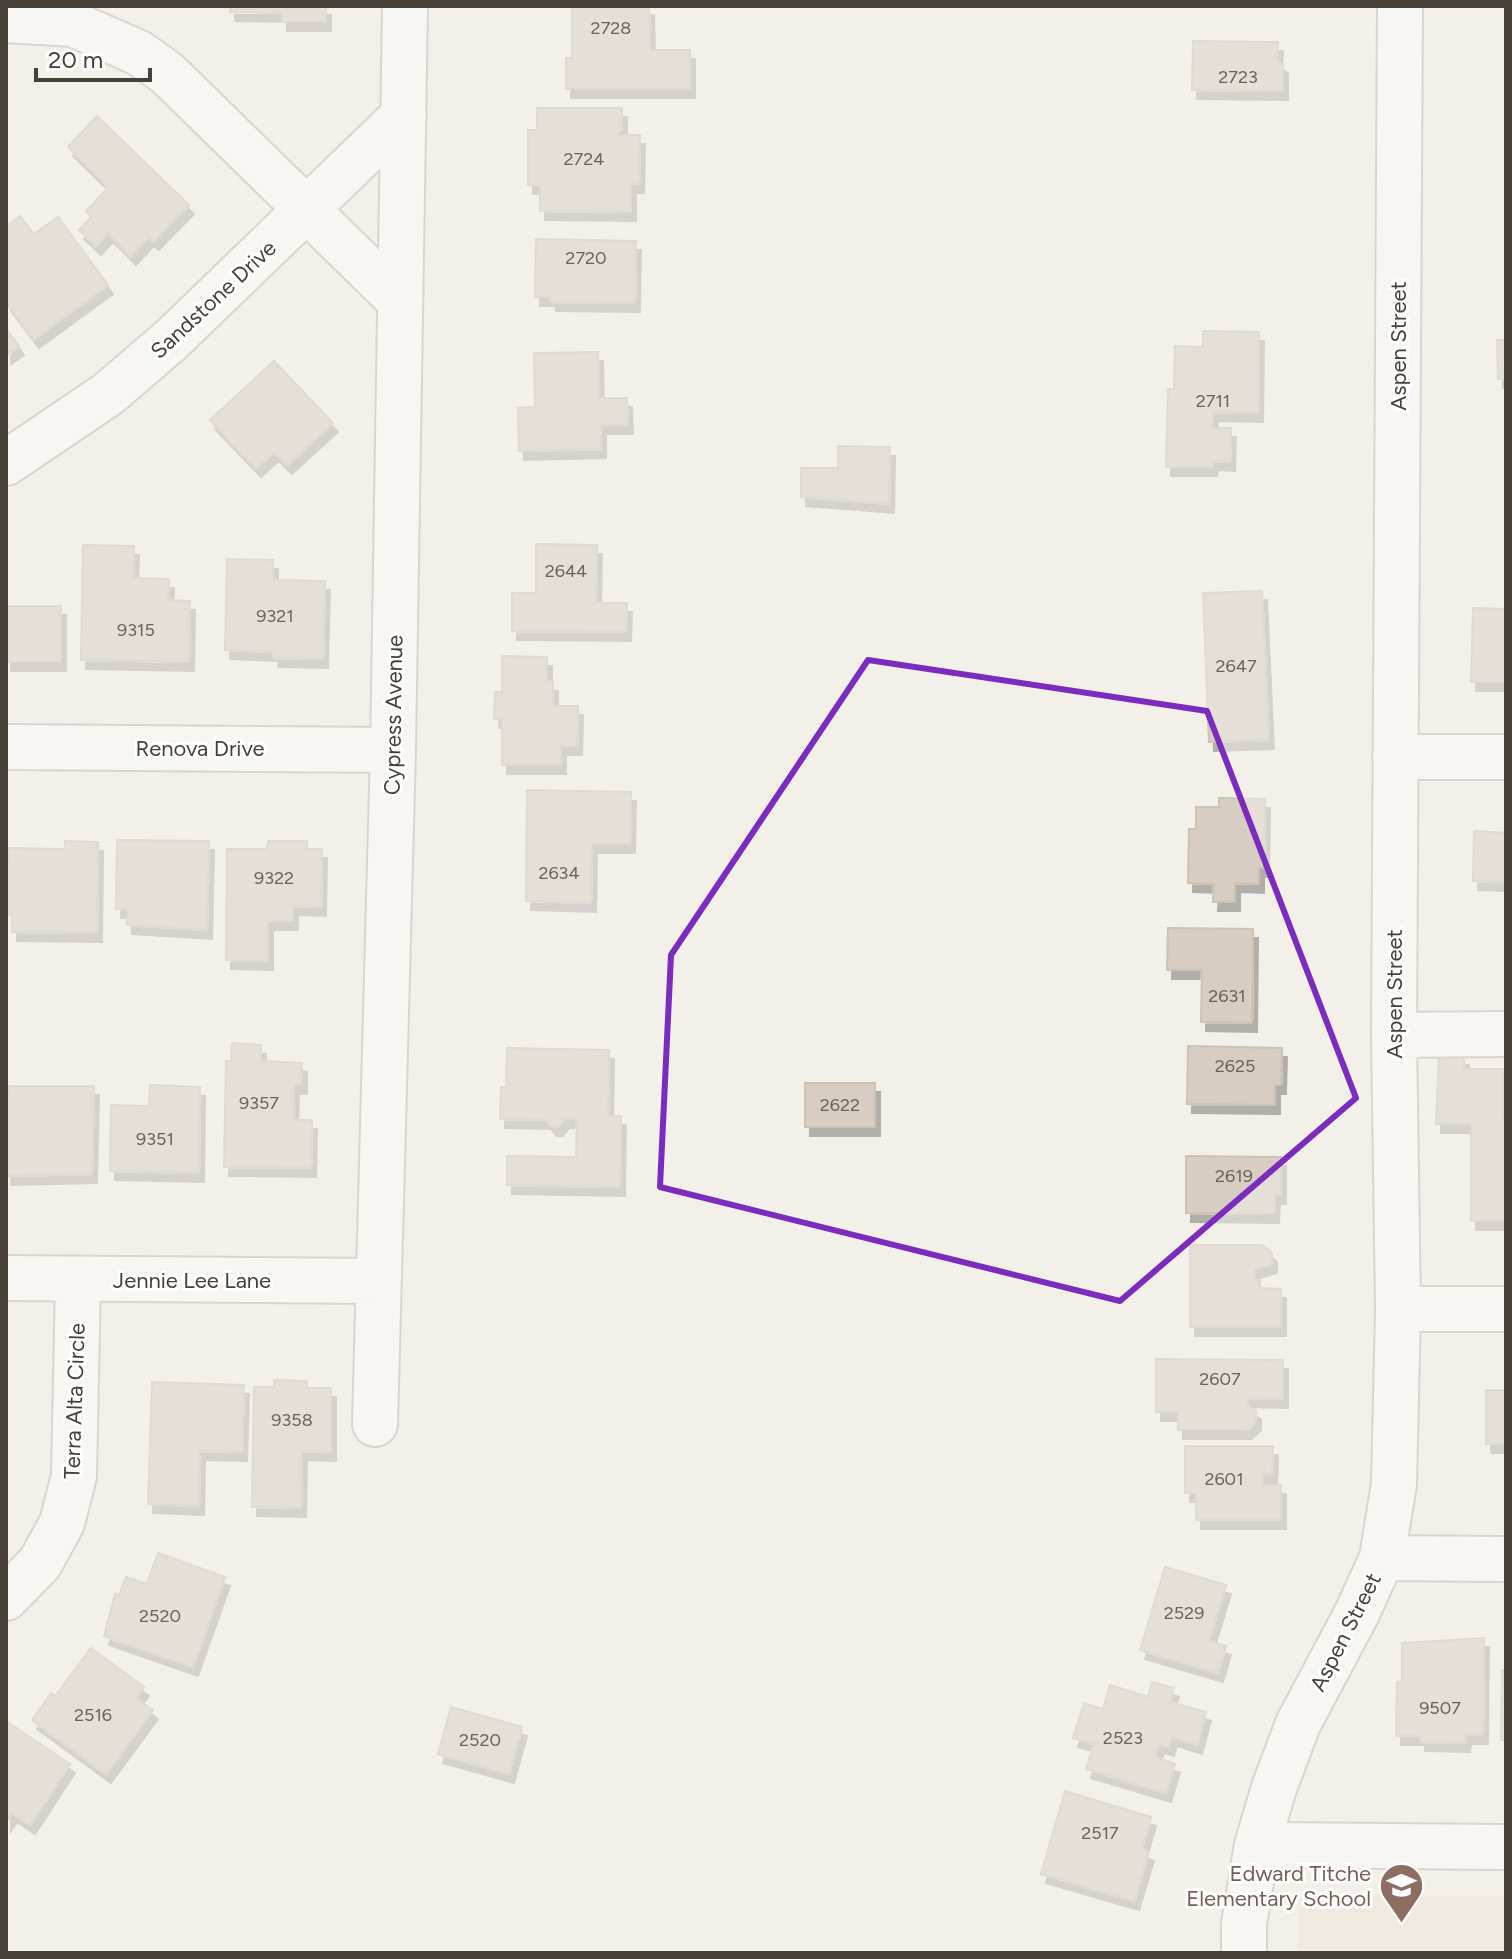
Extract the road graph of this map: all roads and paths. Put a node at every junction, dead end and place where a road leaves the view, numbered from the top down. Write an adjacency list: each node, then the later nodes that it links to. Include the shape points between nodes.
1 (405, 6): 4 (street, Cypress Avenue)
2 (1400, 6): 10 (street, Aspen Street)
3 (6, 20): 5 (street, via 73,24 139,53 167,73)
4 (404, 115): 5 (street, Sandstone Drive); 6 (street, Cypress Avenue)
5 (308, 208): 6 (street); 7 (street, Sandstone Drive, via 108,394)
6 (400, 301): 9 (street, Cypress Avenue)
7 (6, 463)
8 (6, 747): 9 (street, Renova Drive)
9 (393, 750): 16 (street, Cypress Avenue)
10 (1395, 757): 11 (street); 13 (street, Aspen Street)
11 (1506, 757)
12 (1506, 1034): 13 (street)
13 (1394, 1035): 17 (street, Aspen Street)
14 (6, 1278): 15 (street, Jennie Lee Lane)
15 (78, 1279): 16 (street, Jennie Lee Lane); 22 (street, Terra Alta Circle, via 74,1476 62,1523 40,1563)
16 (378, 1281): 19 (street, Cypress Avenue)
17 (1398, 1309): 18 (street); 20 (street, Aspen Street, via 1394,1484)
18 (1506, 1309)
19 (375, 1424)
20 (1382, 1558): 21 (street); 23 (street, Aspen Street, via 1298,1724)
21 (1506, 1559)
22 (6, 1598)
23 (1257, 1845): 24 (street); 25 (street, Aspen Street)
24 (1506, 1847)
25 (1244, 1953)

